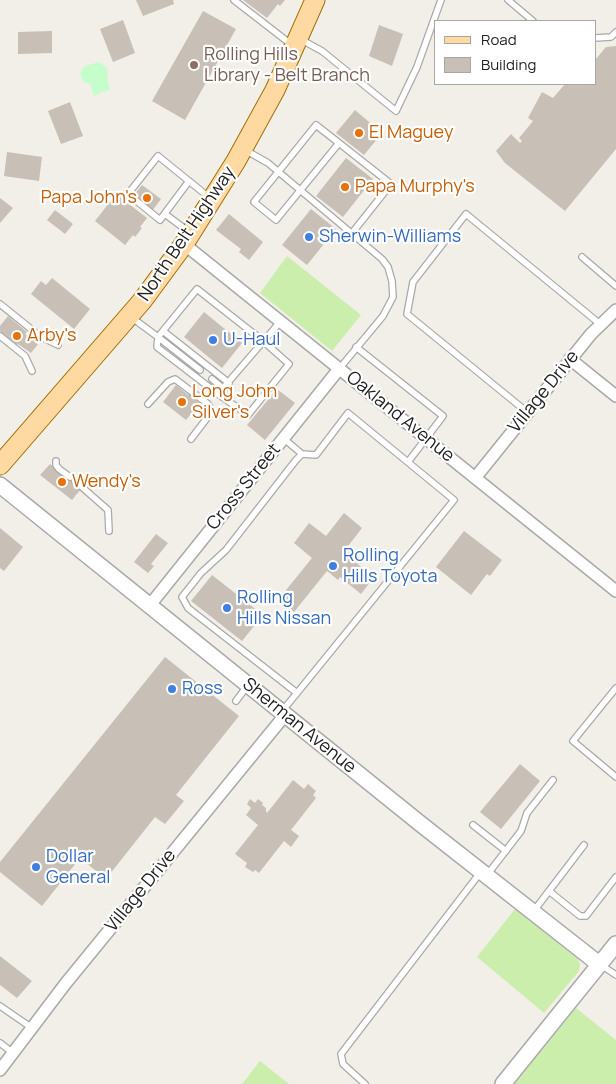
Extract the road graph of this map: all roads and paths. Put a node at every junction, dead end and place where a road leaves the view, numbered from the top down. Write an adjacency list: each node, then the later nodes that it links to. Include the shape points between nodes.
1 (234, 0): 8 (lane)
2 (441, 0): 8 (lane, via 417,67 396,111 322,51)
3 (508, 0): 5 (lane)
4 (312, 2): 8 (main road, North Belt Highway)
5 (532, 20)
6 (616, 32): 7 (lane, via 611,37)
7 (596, 38)
8 (296, 42): 10 (main road, North Belt Highway)
9 (338, 143): 11 (lane, via 316,125); 13 (lane); 16 (lane, via 391,184)
10 (243, 149): 11 (lane); 14 (main road, North Belt Highway)
11 (278, 172): 13 (lane); 13 (lane, via 254,202 276,220)
12 (190, 181): 14 (lane); 15 (lane); 15 (lane, via 158,156 128,194 160,220)
13 (300, 190): 16 (lane)
14 (212, 199): 17 (main road, North Belt Highway)
15 (165, 214): 17 (lane)
16 (352, 233): 30 (lane, via 388,267 393,297 383,316)
17 (187, 239): 22 (main road, North Belt Highway); 23 (street, Oakland Avenue)
18 (582, 257): 19 (lane)
19 (616, 286)
20 (0, 304): 29 (lane, via 41,337)
21 (616, 310): 24 (street, Village Drive)
22 (129, 316): 27 (lane); 48 (main road, North Belt Highway)
23 (280, 322): 28 (lane); 32 (street, Oakland Avenue)
24 (600, 324): 31 (street, Village Drive); 41 (lane, via 466,214 412,282 407,314)
25 (163, 331): 27 (lane); 28 (lane, via 197,288); 36 (lane)
26 (0, 336): 34 (lane, via 25,356)
27 (158, 337): 33 (lane); 38 (lane, via 157,347)
28 (263, 341): 36 (lane); 38 (lane, via 289,364 248,415)
29 (58, 344)
30 (356, 347): 32 (lane); 44 (lane, via 443,416)
31 (570, 359): 39 (street); 41 (street, Village Drive)
32 (339, 369): 43 (street, Cross Street); 44 (street, Oakland Avenue)
33 (200, 370)
34 (32, 372)
35 (212, 379): 37 (lane)
36 (229, 383): 37 (lane)
37 (224, 389): 38 (lane)
38 (218, 394)
39 (616, 396)
40 (148, 404): 42 (lane, via 174,379 208,404 210,414)
41 (527, 412): 50 (street, Village Drive)
42 (191, 438)
43 (283, 438): 45 (lane); 55 (street, Cross Street)
44 (426, 438): 47 (lane); 50 (street, Oakland Avenue)
45 (302, 454): 47 (lane, via 316,454 348,413); 58 (lane, via 226,550 201,573 182,597 188,608)
46 (56, 461): 49 (lane, via 59,469)
47 (408, 462): 58 (lane, via 454,500)
48 (0, 465)
49 (70, 477)
50 (475, 478): 54 (street, Oakland Avenue)
51 (75, 482): 53 (lane, via 108,510)
52 (0, 485): 55 (street, Sherman Avenue)
53 (109, 531)
54 (616, 591)
55 (150, 605): 56 (street, Sherman Avenue)
56 (248, 685): 59 (lane); 60 (street, Sherman Avenue)
57 (616, 688): 61 (lane, via 573,741)
58 (297, 693): 60 (lane)
59 (236, 701)
60 (283, 713): 66 (street, Sherman Avenue); 74 (street, Village Drive)
61 (616, 777)
62 (553, 780): 65 (lane, via 527,813 521,831)
63 (473, 825): 65 (lane)
64 (584, 845): 68 (lane)
65 (506, 851): 66 (lane)
66 (484, 873): 69 (street, Sherman Avenue); 78 (lane, via 341,1054 343,1064)
67 (616, 877): 68 (lane, via 586,916 580,916)
68 (549, 891): 69 (lane)
69 (533, 912): 71 (street, Sherman Avenue)
70 (616, 944): 71 (street)
71 (599, 964): 72 (lane); 79 (street)
72 (616, 975)
73 (0, 1006): 74 (lane)
74 (32, 1028): 76 (street, Village Drive)
75 (0, 1043): 76 (lane)
76 (13, 1053): 77 (street, Village Drive)
77 (0, 1070)
78 (365, 1084)
79 (502, 1084)

